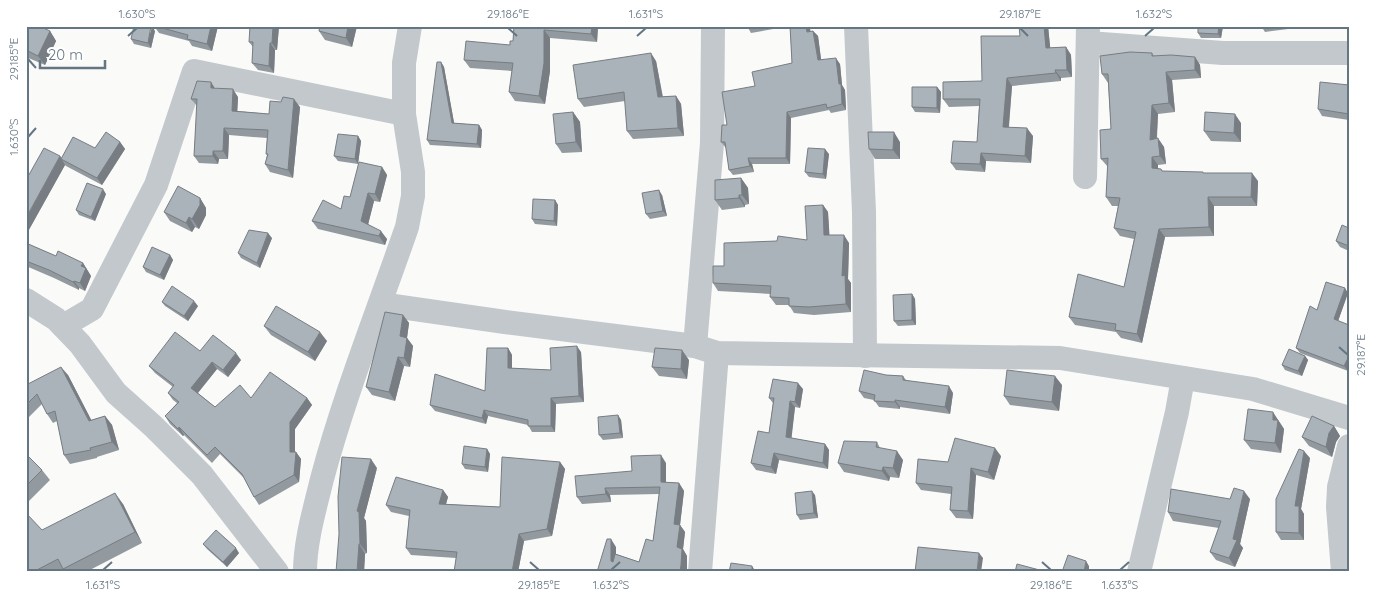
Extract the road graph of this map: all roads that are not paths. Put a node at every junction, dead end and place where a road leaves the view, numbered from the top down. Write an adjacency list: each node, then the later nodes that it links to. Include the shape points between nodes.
1 (410, 26): 6 (street, via 404,63)
2 (713, 26): 11 (street)
3 (856, 26): 12 (street, via 864,212)
4 (1088, 35): 5 (street, via 1223,53); 7 (street)
5 (1349, 53)
6 (404, 114): 9 (street, via 413,172 413,196 407,227); 10 (street, via 194,71 156,185 92,310)
7 (1085, 177)
8 (26, 300): 10 (street)
9 (380, 304): 11 (street); 17 (street, via 336,426 315,508 305,561)
10 (63, 326): 16 (street, via 116,393 202,475)
11 (706, 350): 12 (street); 18 (street)
12 (865, 356): 13 (street, via 1060,358)
13 (1184, 378): 14 (street, via 1253,389); 19 (street)
14 (1349, 418)
15 (1349, 446): 20 (street, via 1339,487 1338,507)
16 (277, 572)
17 (306, 572)
18 (700, 572)
19 (1139, 572)
20 (1343, 572)

